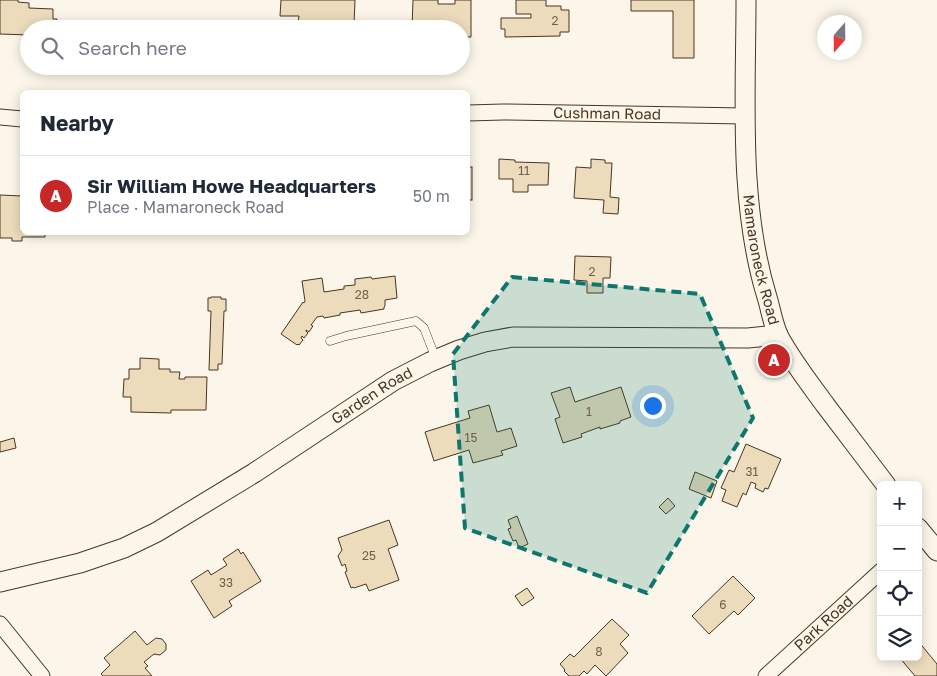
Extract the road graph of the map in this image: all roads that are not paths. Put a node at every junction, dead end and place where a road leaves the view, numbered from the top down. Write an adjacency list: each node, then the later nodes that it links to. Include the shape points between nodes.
1 (746, 0): 3 (street, Mamaroneck Road)
2 (470, 113): 3 (street, Cushman Road)
3 (745, 116): 6 (street, Mamaroneck Road, via 753,237)
4 (0, 117): 5 (street)
5 (20, 119)
6 (778, 335): 8 (street, Garden Road, via 748,338 513,337 485,342); 9 (street, Mamaroneck Road)
7 (330, 341): 8 (lane, via 416,321 424,328)
8 (436, 359): 13 (street, Garden Road, via 393,381 254,473 151,535 80,563)
9 (883, 481)
10 (922, 535): 11 (street)
11 (937, 551)
12 (877, 575): 16 (street, Park Road)
13 (0, 582)
14 (0, 624): 15 (street)
15 (42, 676)
16 (766, 676)

